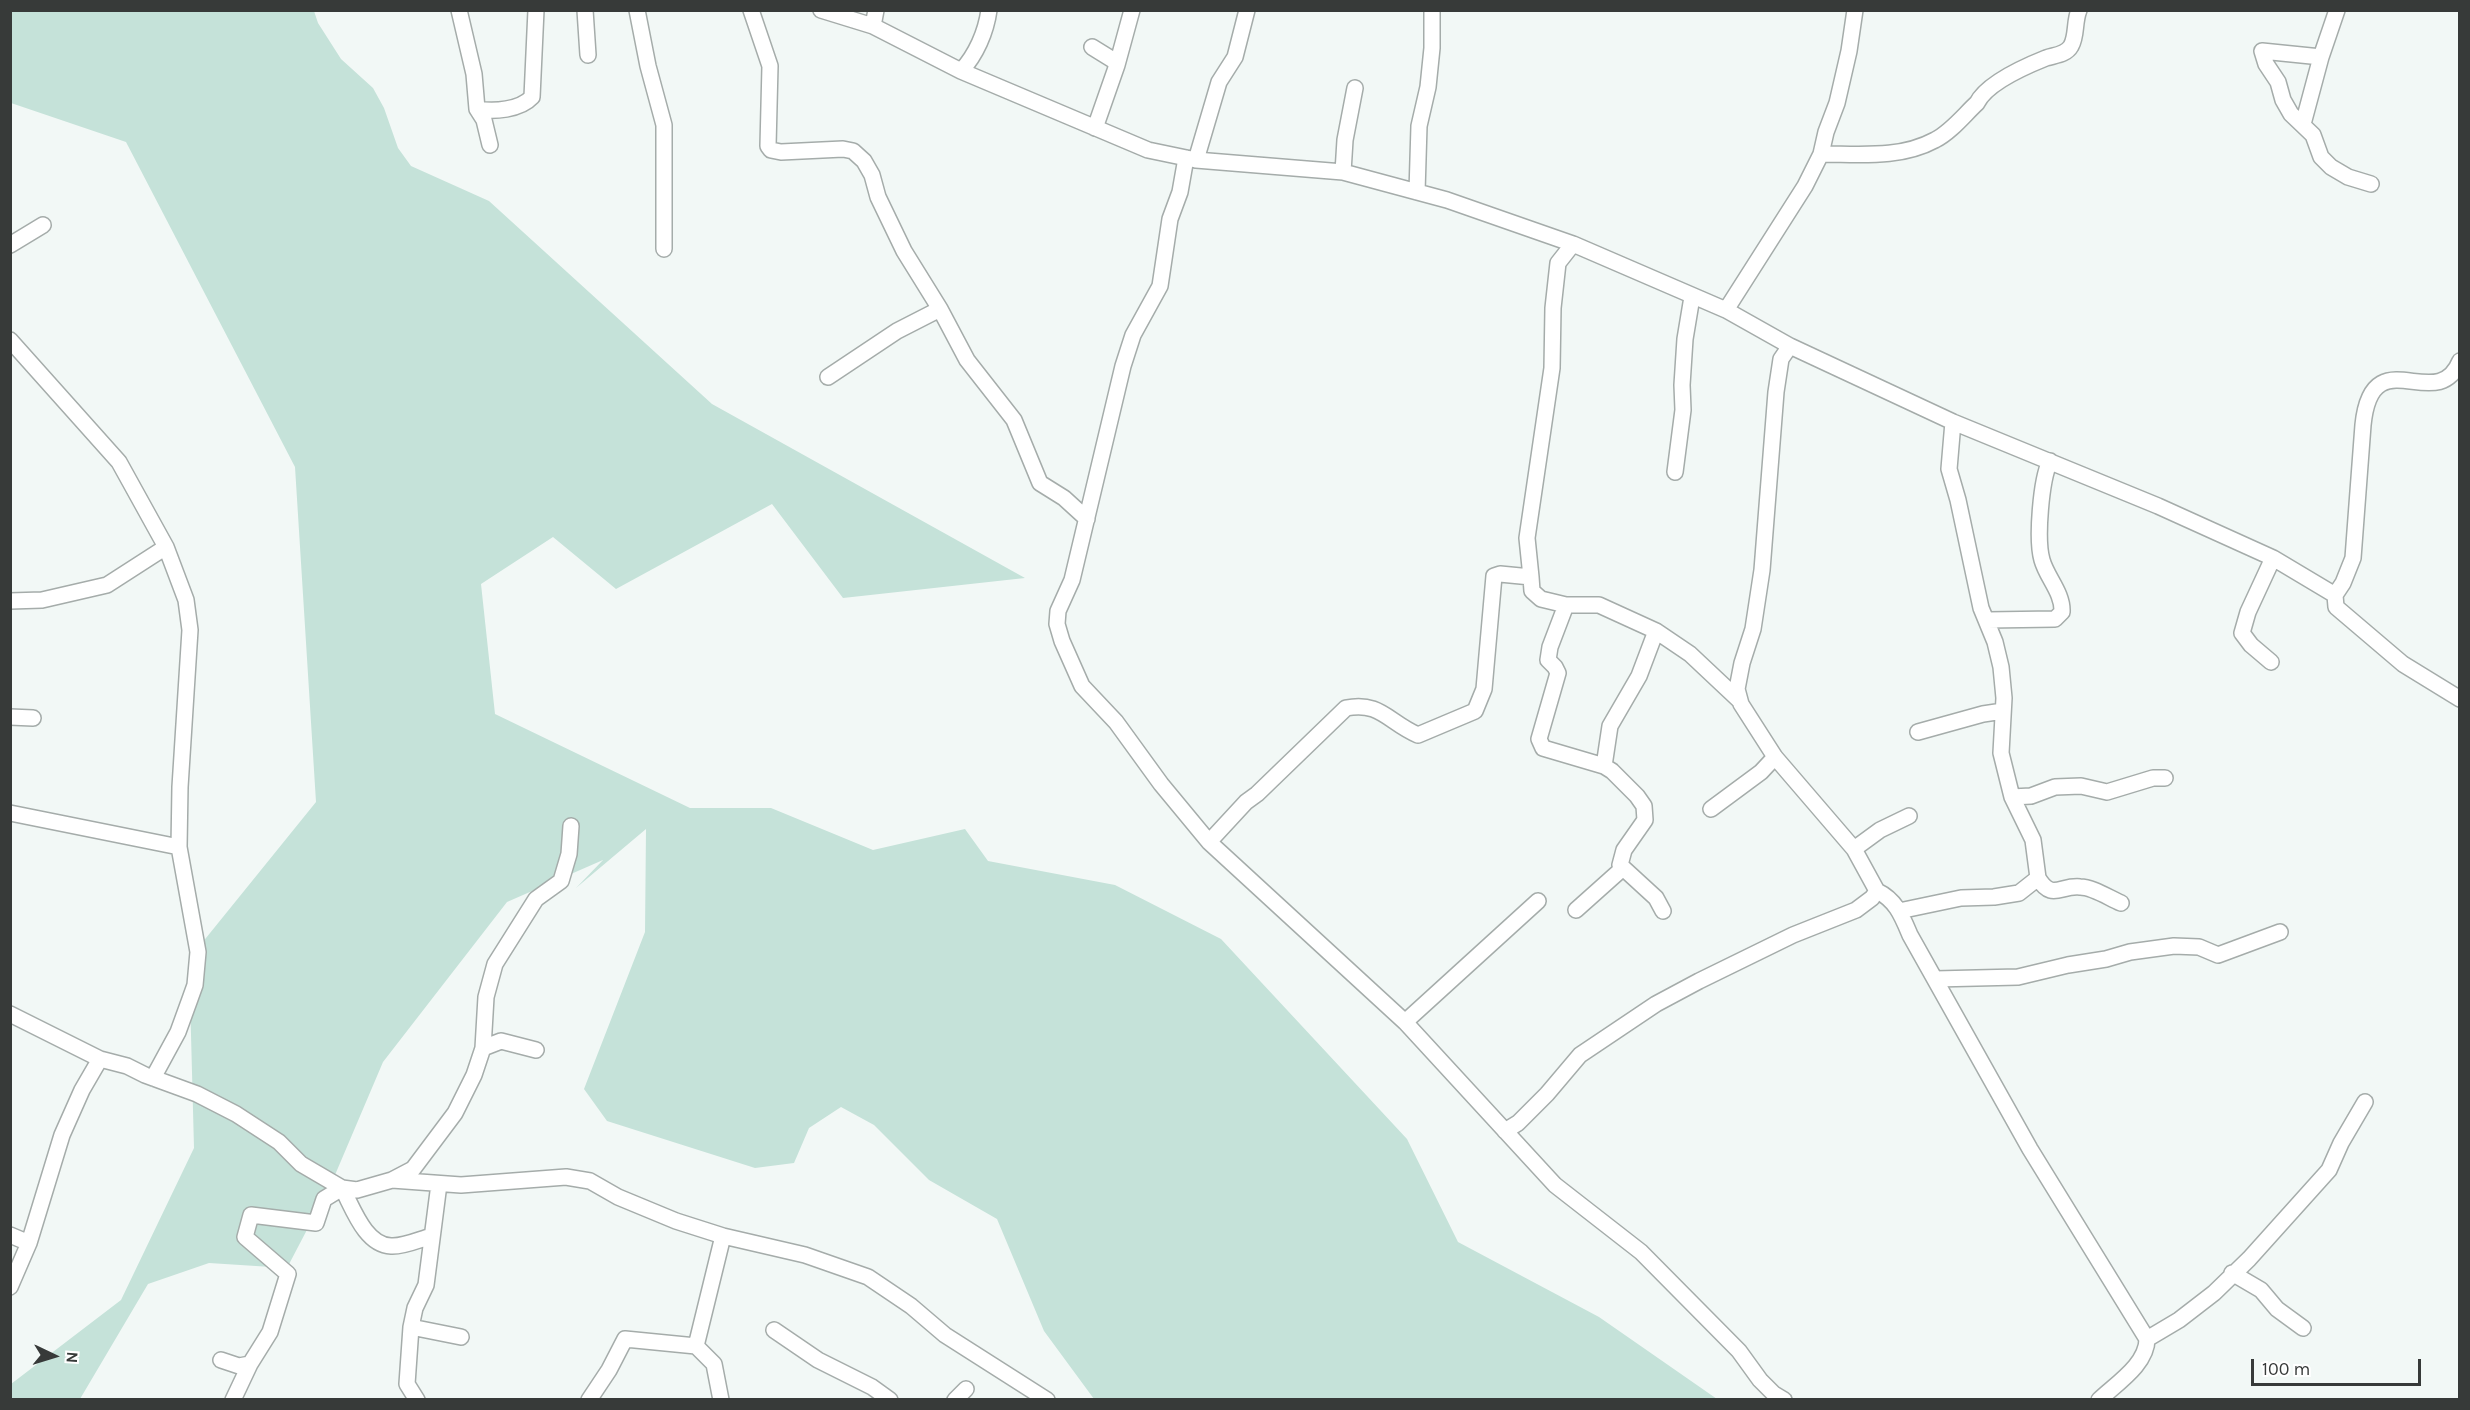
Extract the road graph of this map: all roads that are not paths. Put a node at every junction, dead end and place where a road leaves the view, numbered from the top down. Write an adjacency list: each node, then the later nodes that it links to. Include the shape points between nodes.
1 (459, 10): 22 (street, via 474,74)
2 (536, 10): 22 (street, via 532,97 516,107)
3 (585, 10): 17 (street)
4 (637, 10): 34 (street, via 664,125)
5 (751, 10): 36 (street, via 770,66 768,146 781,152 843,149 853,151 864,161 904,251)
6 (876, 10): 15 (street)
7 (989, 10): 20 (street, via 978,44)
8 (1132, 10): 19 (street)
9 (1247, 10): 27 (street, via 1235,57 1219,82)
10 (1432, 10): 30 (street, via 1428,87 1419,126)
11 (1855, 10): 26 (street, via 1845,69)
12 (2079, 10): 26 (street, via 2072,45 2066,52 2015,71 1981,95 1937,139 1890,154)
13 (2337, 10): 18 (street)
14 (831, 12): 15 (street)
15 (873, 26): 20 (street)
16 (1092, 47): 19 (street)
17 (588, 55)
18 (2321, 57): 23 (street); 23 (street, via 2262,51 2283,100)
19 (1117, 65): 24 (street)
20 (961, 70): 24 (street)
21 (1355, 88): 28 (street)
22 (477, 109): 25 (street, via 484,120)
23 (2303, 124): 29 (street, via 2331,167)
24 (1095, 128): 27 (street, via 1148,150)
25 (489, 145)
26 (1821, 154): 37 (street)
27 (1191, 159): 28 (street); 45 (street, via 1170,219 1160,285 1133,335)
28 (1343, 172): 30 (street)
29 (2371, 184)
30 (1417, 192): 32 (street)
31 (44, 225): 33 (street)
32 (1573, 244): 35 (street); 48 (street, via 1558,263 1552,368 1527,538)
33 (10, 245)
34 (664, 249)
35 (1692, 297): 37 (street); 44 (street)
36 (940, 309): 41 (street, via 897,331); 45 (street, via 967,360 1014,420 1040,483)
37 (1726, 310): 39 (street)
38 (10, 340): 46 (street, via 119,462)
39 (1791, 346): 42 (street); 56 (street, via 1781,359 1776,392 1762,570 1754,629 1737,689)
40 (2460, 361): 49 (street, via 2450,376 2440,382 2397,379 2378,385 2369,395 2362,425 2353,558)
41 (828, 377)
42 (1953, 422): 43 (street); 52 (street, via 1949,469 1981,608)
43 (2050, 461): 47 (street); 52 (street, via 2042,492 2040,546 2062,612 2055,619)
44 (1675, 472)
45 (1087, 519): 69 (street, via 1072,580 1058,611 1062,641 1082,686 1116,722)
46 (166, 547): 50 (street, via 107,585 42,600); 70 (street, via 186,600 190,630)
47 (2273, 558): 49 (street); 54 (street, via 2242,633)
48 (1531, 576): 51 (street, via 1532,591 1541,599); 69 (street, via 1494,576 1484,689 1475,711 1418,735 1374,708 1346,708)
49 (2335, 596): 55 (street, via 2336,608 2403,664)
50 (10, 601)
51 (1566, 606): 53 (street, via 1599,605); 62 (street, via 1550,647 1548,660 1558,674 1539,739 1544,748)
52 (1988, 620): 57 (street, via 2001,667)
53 (1656, 632): 56 (street, via 1689,654); 62 (street, via 1639,675 1610,726)
54 (2271, 662)
55 (2460, 699)
56 (1741, 704): 61 (street)
57 (2003, 711): 60 (street); 64 (street, via 2001,753)
58 (10, 717): 59 (street)
59 (33, 718)
60 (1918, 732)
61 (1775, 757): 65 (street); 71 (street)
62 (1604, 766): 72 (street, via 1644,806 1645,820 1624,850 1620,865)
63 (2165, 778): 64 (street, via 2107,792 2081,786 2055,787 2031,796)
64 (2012, 797): 73 (street, via 2032,840)
65 (1711, 809)
66 (10, 813): 70 (street)
67 (1909, 816): 71 (street)
68 (571, 826): 84 (street, via 569,854 561,881 536,899 495,964 486,997)
69 (1209, 842): 83 (street)
70 (179, 847): 87 (street, via 198,952 195,985 178,1032)
71 (1854, 849): 74 (street)
72 (1623, 868): 77 (street); 79 (street, via 1656,898)
73 (2038, 878): 76 (street, via 2050,891 2082,886); 78 (street, via 2019,893 1961,898)
74 (1877, 891): 78 (street, via 1888,896); 89 (street, via 1856,910 1793,936 1656,1004 1580,1055 1547,1094)
75 (1538, 901): 83 (street)
76 (2121, 903)
77 (1576, 910)
78 (1899, 910): 81 (street)
79 (1663, 911)
80 (2280, 932): 81 (street, via 2218,955 2199,947 2174,946 2068,964 2018,977)
81 (1935, 979): 103 (street, via 2030,1149)
82 (10, 1014): 86 (street)
83 (1405, 1022): 89 (street)
84 (483, 1048): 85 (street, via 501,1041); 90 (street, via 455,1113 413,1169)
85 (536, 1050)
86 (100, 1059): 87 (street); 96 (street, via 62,1135)
87 (153, 1078): 92 (street, via 236,1114 279,1142 302,1164)
88 (2365, 1102): 97 (street, via 2329,1170)
89 (1505, 1131): 113 (street, via 1555,1185 1648,1259 1738,1351 1760,1380)
90 (392, 1180): 91 (street); 92 (street, via 357,1190)
91 (439, 1184): 94 (street); 95 (street, via 495,1184 566,1177 590,1181 676,1221)
92 (342, 1188): 94 (street, via 375,1242 392,1246); 106 (street, via 324,1199 316,1223 250,1215 245,1237 288,1274 270,1332)
93 (10, 1235): 96 (street)
94 (432, 1236): 99 (street, via 426,1286)
95 (723, 1236): 104 (street); 112 (street, via 805,1255 868,1277 945,1335)
96 (29, 1243): 98 (street)
97 (2232, 1273): 100 (street, via 2261,1290 2277,1309); 103 (street, via 2214,1293)
98 (10, 1287)
99 (411, 1327): 102 (street); 108 (street, via 407,1384)
100 (2303, 1328)
101 (774, 1330): 111 (street)
102 (461, 1337)
103 (2147, 1339): 114 (street, via 2147,1352 2140,1361)
104 (696, 1346): 109 (street, via 625,1340); 110 (street, via 714,1364)
105 (220, 1360): 106 (street, via 239,1366)
106 (250, 1364): 107 (street)
107 (233, 1400)
108 (417, 1400)
109 (589, 1400)
110 (721, 1400)
111 (890, 1400)
112 (1047, 1400)
113 (1784, 1400)
114 (2099, 1400)

